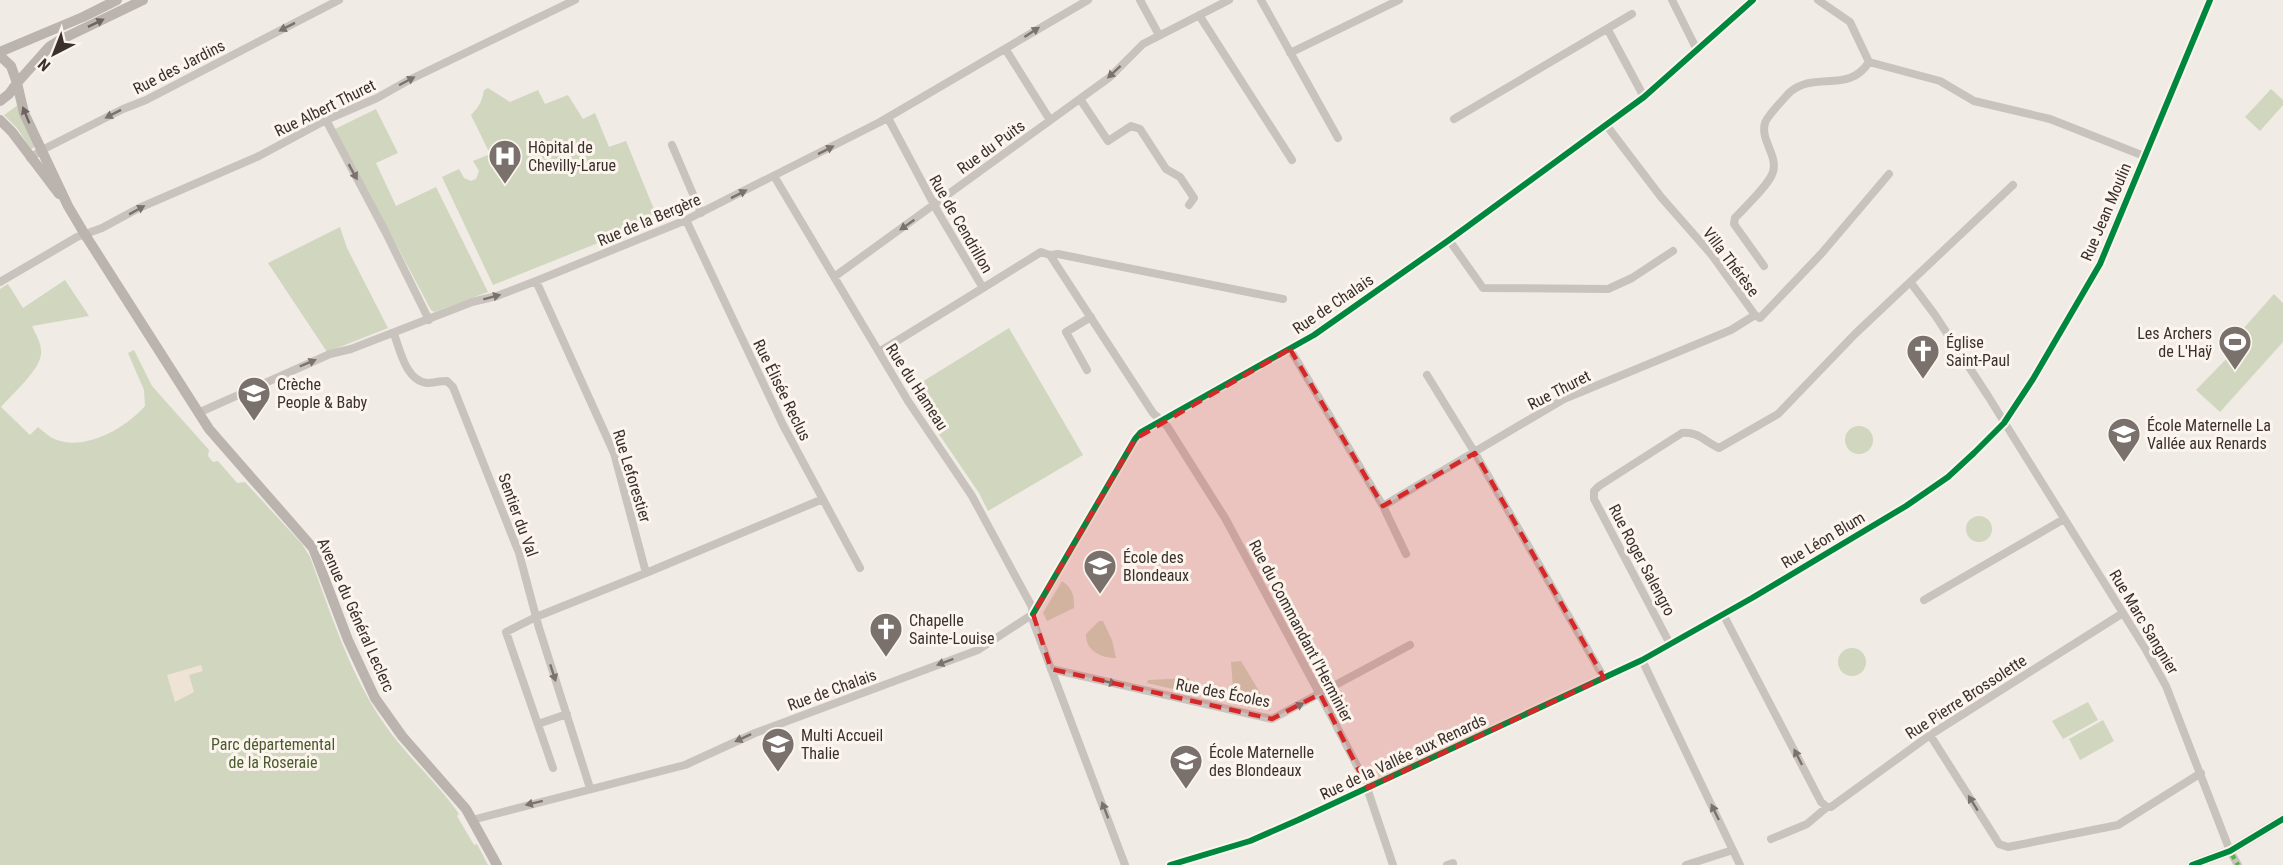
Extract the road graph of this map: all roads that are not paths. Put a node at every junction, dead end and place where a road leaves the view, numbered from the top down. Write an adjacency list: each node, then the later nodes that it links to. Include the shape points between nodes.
1 (117, 0): 21 (main road)
2 (143, 0): 23 (main road, one-way to 2, via 49,47)
3 (339, 0): 35 (street, Rue des Jardins, one-way to 35)
4 (575, 0): 30 (street, Rue Albert Thuret, one-way to 4)
5 (1088, 0): 18 (street, Rue de la Bergère, one-way to 5)
6 (1140, 0): 17 (street)
7 (1226, 0): 15 (street, Rue du Puits)
8 (1261, 0): 20 (street)
9 (1399, 0): 20 (street)
10 (1672, 0): 19 (street)
11 (1753, 0): 19 (street, Rue de Chalais)
12 (1818, 0): 22 (street, via 1850,22)
13 (2210, 0): 36 (street, Rue Jean Moulin)
14 (1632, 14): 16 (street)
15 (1199, 15): 17 (street, Rue du Puits); 38 (street)
16 (1608, 30): 24 (street); 28 (street)
17 (1159, 35): 25 (street, Rue du Puits, one-way to 25, via 1143,44 1110,77)
18 (1005, 50): 27 (street, Rue de la Bergère); 31 (street)
19 (1697, 50): 24 (street, Rue de Chalais)
20 (1290, 53): 33 (street)
21 (0, 54): 23 (main road, via 11,66)
22 (1869, 62): 36 (street, via 1940,81 1974,101 2050,118); 51 (street, via 1862,73 1841,82 1800,85 1765,122 1775,164 1772,176 1734,224)
23 (17, 83): 26 (main road); 35 (main road, one-way to 23, via 24,113)
24 (1644, 97): 32 (street, Rue de Chalais)
25 (1080, 99): 31 (street, Rue du Puits); 42 (street, via 1108,141 1131,126 1140,129 1166,169 1180,177 1194,198)
26 (0, 101)
27 (888, 118): 40 (street, Rue de la Bergère, one-way to 27); 44 (street, Rue de Cendrillon)
28 (1454, 119)
29 (0, 120): 37 (main road)
30 (327, 120): 47 (street, Rue Albert Thuret, one-way to 30, via 260,156); 60 (street, one-way to 60)
31 (1050, 120): 44 (street, Rue du Puits)
32 (1607, 126): 48 (street, Rue de Chalais); 58 (street, Villa Thérèse)
33 (1338, 138)
34 (672, 145): 45 (street)
35 (42, 150): 37 (street, Rue des Jardins); 43 (main road)
36 (2144, 156): 68 (street, Rue Jean Moulin, via 2100,264)
37 (30, 158): 43 (main road)
38 (1292, 160)
39 (1889, 174): 58 (street, Villa Thérèse, via 1760,318)
40 (774, 176): 45 (street, Rue de la Bergère, one-way to 40); 52 (street, Rue du Hameau)
41 (2013, 185): 55 (street)
42 (1189, 205)
43 (68, 206): 47 (main road, Avenue du Général Leclerc)
44 (934, 206): 52 (street, Rue du Puits, one-way to 52); 56 (street, Rue de Cendrillon)
45 (701, 213): 46 (street, Rue de la Bergère)
46 (686, 220): 53 (street, Rue de la Bergère); 70 (street, Rue Élisée Reclus, via 783,425)
47 (84, 233): 54 (street, Rue Albert Thuret); 66 (main road, Avenue du Général Leclerc)
48 (1449, 240): 49 (street, via 1483,288 1608,289); 62 (street, Rue de Chalais)
49 (1673, 251)
50 (1050, 255): 56 (street, Rue de Cendrillon, via 1041,252); 57 (street); 59 (street)
51 (1764, 266)
52 (834, 277): 63 (street, Rue du Hameau)
53 (536, 281): 60 (street, Rue de la Bergère, one-way to 53); 75 (street, Rue Leforestier, via 614,453)
54 (0, 282)
55 (1911, 283): 68 (street, Rue Marc Sangnier); 81 (street, Rue Roger Salengro, via 1767,422 1719,448 1700,436 1682,433 1594,491 1594,499)
56 (983, 288): 63 (street)
57 (1283, 299)
58 (1755, 315): 69 (street, Rue Thuret, via 1731,330 1564,399)
59 (1091, 317): 64 (street, via 1066,332); 67 (street)
60 (429, 320): 61 (street, Rue de la Bergère)
61 (394, 334): 66 (street, Rue de la Bergère, one-way to 61, via 330,354); 80 (street, Sentier du Val, via 417,380 447,381 453,387 519,553)
62 (1290, 349): 67 (street, Rue de Chalais); 71 (street)
63 (879, 352): 78 (street, Rue du Hameau, via 972,496)
64 (1087, 370)
65 (1427, 375): 69 (street)
66 (198, 413): 96 (main road, Avenue du Général Leclerc, via 308,541 375,698)
67 (1162, 421): 78 (street, Rue de Chalais, via 1135,439); 86 (street, Rue du Commandant l'Herminier, via 1225,518)
68 (2004, 423): 72 (street, Rue Marc Sangnier); 79 (street, Rue Léon Blum, via 1948,477 1906,506)
69 (1475, 453): 71 (street, Rue Thuret); 85 (street)
70 (823, 499): 74 (street, Rue Élisée Reclus); 75 (street)
71 (1383, 506): 73 (street)
72 (2064, 519): 76 (street); 77 (street, Rue Marc Sangnier)
73 (1406, 554)
74 (860, 568)
75 (646, 573): 80 (street)
76 (1924, 600)
77 (2123, 613): 89 (street, Rue Pierre Brossolette); 91 (street, Rue Marc Sangnier, via 2166,686)
78 (1033, 614): 84 (street, Rue du Hameau); 92 (street, Rue de Chalais, one-way to 92, via 978,650 755,733 685,765)
79 (1724, 614): 81 (street, Rue Léon Blum); 94 (street, one-way to 79)
80 (536, 617): 87 (street, one-way to 87); 88 (street, via 506,632)
81 (1670, 644): 83 (street, Rue Léon Blum)
82 (1410, 645): 86 (street, Rue des Écoles)
83 (1642, 660): 85 (street, Rue de la Vallée aux Renards); 98 (street, one-way to 83)
84 (1052, 669): 86 (street, Rue des Écoles, one-way to 86, via 1272,719); 101 (street, Rue du Hameau, one-way to 84)
85 (1604, 678): 93 (street, Rue de la Vallée aux Renards)
86 (1320, 694): 93 (street, Rue du Commandant l'Herminier)
87 (567, 714): 88 (street); 92 (street)
88 (538, 724): 90 (street)
89 (1930, 735): 91 (street, one-way to 89, via 2118,825 2008,847 1999,844); 94 (street, Rue Pierre Brossolette)
90 (553, 768)
91 (2201, 773): 99 (street, Rue Marc Sangnier)
92 (591, 788): 96 (street, Rue de Chalais, one-way to 96)
93 (1368, 788): 102 (street, Rue de la Vallée aux Renards, via 1250,841); 103 (street, Rue du Commandant l'Herminier)
94 (1827, 807): 97 (street, Rue Pierre Brossolette, via 1807,824)
95 (2283, 819): 99 (main road)
96 (472, 820): 100 (main road, Avenue du Général Leclerc)
97 (1771, 839)
98 (1733, 850): 104 (street); 105 (street)
99 (2230, 851): 106 (main road); 107 (street, Rue Marc Sangnier)
100 (497, 865)
101 (1125, 865)
102 (1170, 865)
103 (1392, 865)
104 (1686, 865)
105 (1740, 865)
106 (2192, 865)
107 (2238, 865)

